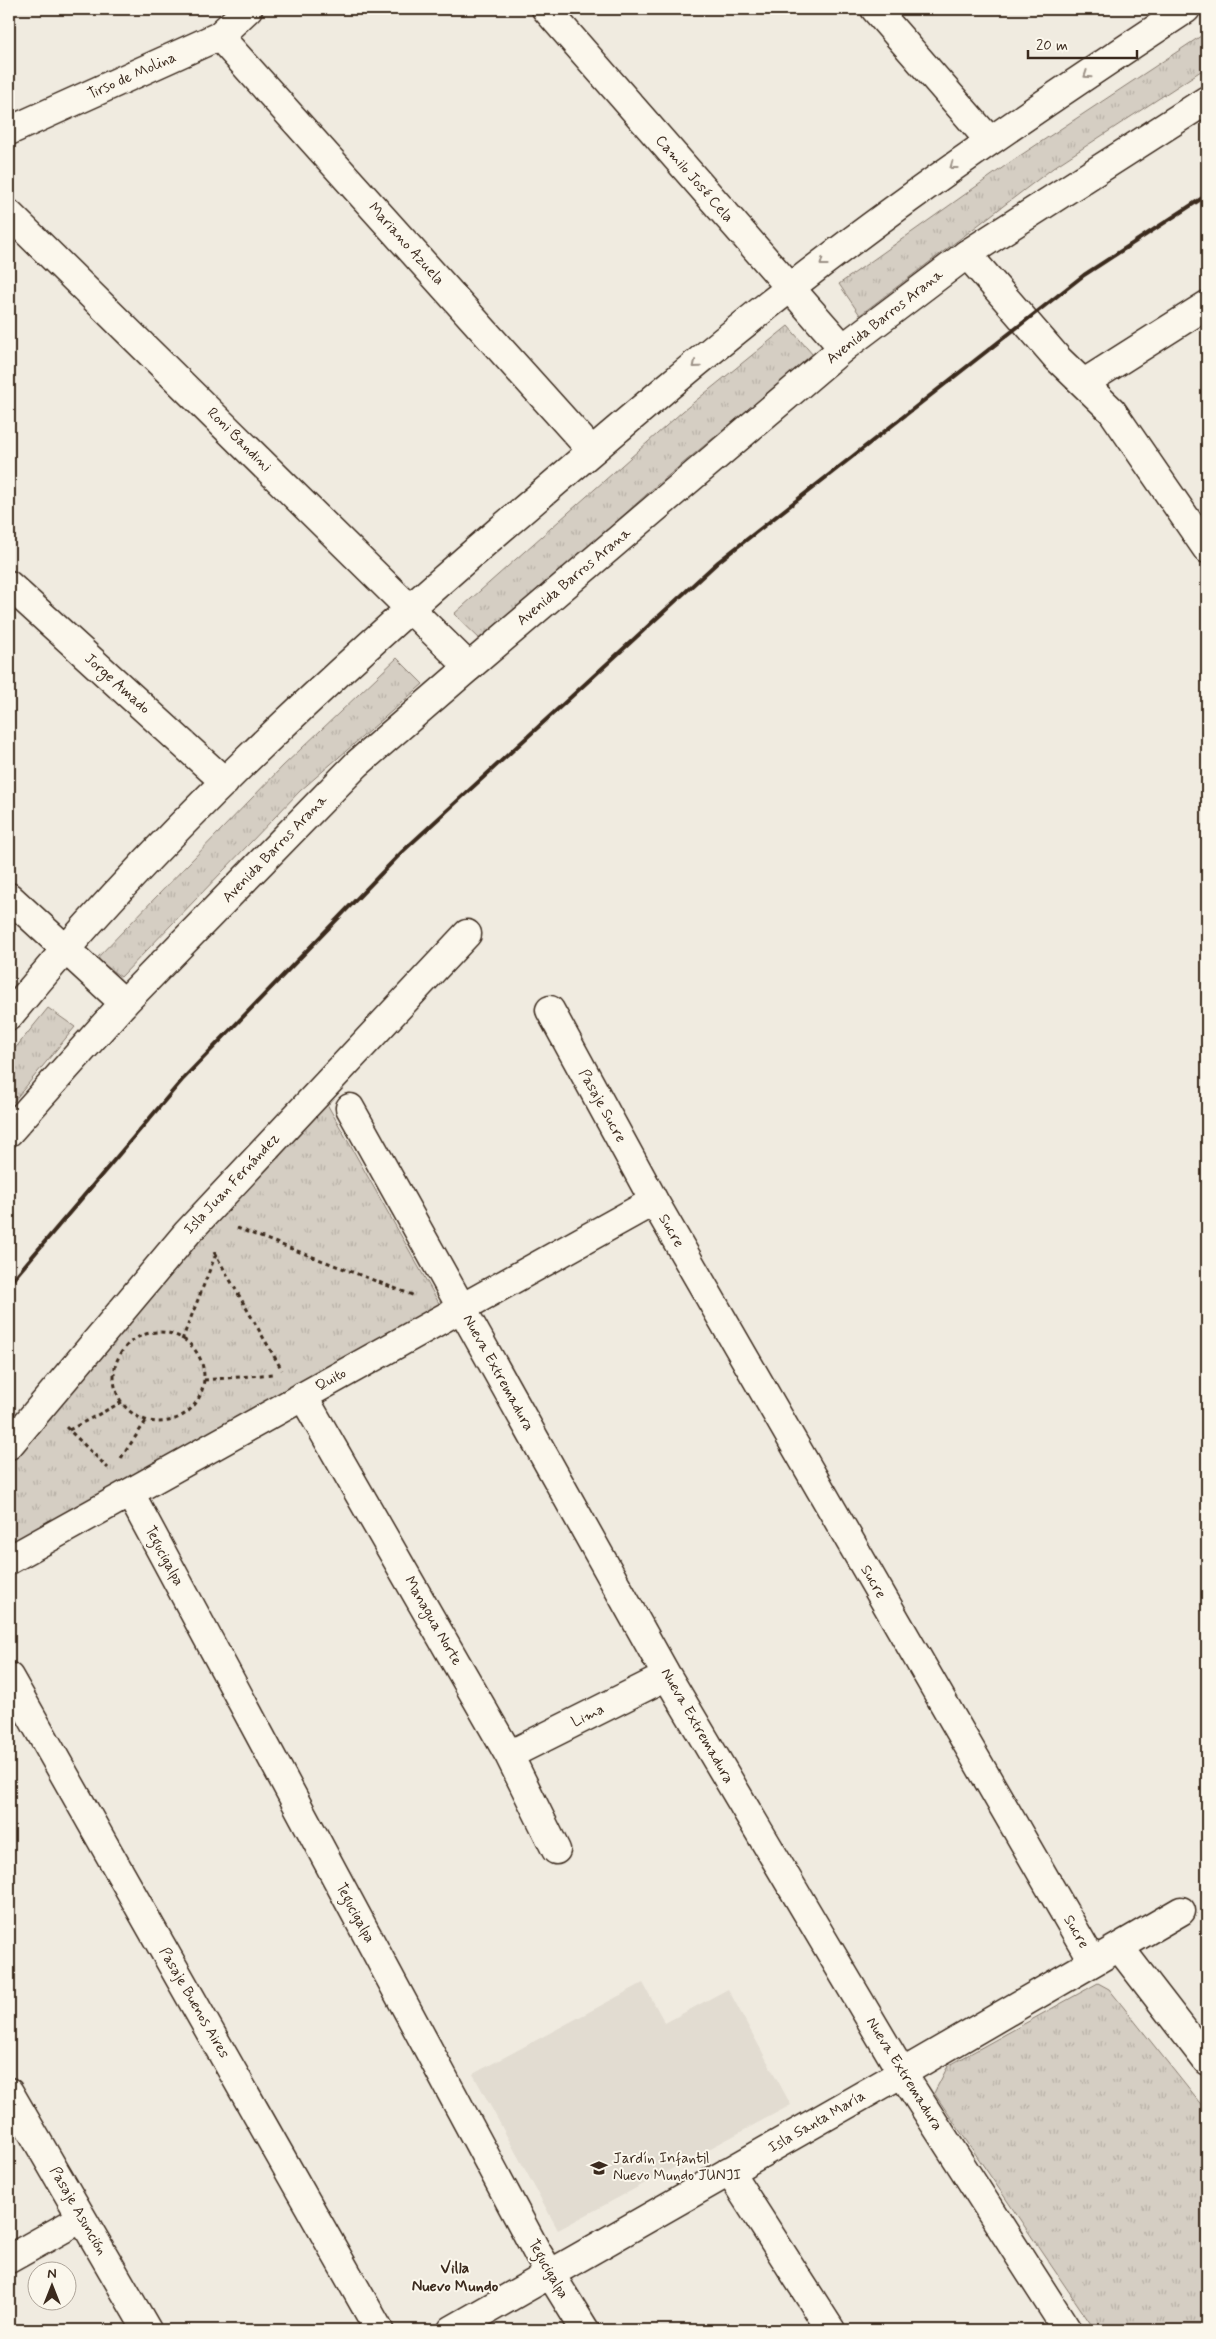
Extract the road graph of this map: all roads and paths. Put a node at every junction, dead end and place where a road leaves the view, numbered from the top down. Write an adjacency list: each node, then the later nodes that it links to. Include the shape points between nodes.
1 (248, 9): 5 (street, Tirso de Molina)
2 (546, 9): 11 (street, Camilo José Cela)
3 (875, 9): 8 (street)
4 (1186, 9): 8 (street, one-way to 8)
5 (219, 36): 7 (street, Tirso de Molina); 15 (street, Mariano Azuela)
6 (1207, 100): 10 (street, Avenida Barros Arana)
7 (9, 131)
8 (989, 140): 11 (street, one-way to 11)
9 (9, 214): 18 (street, Roni Bandini)
10 (967, 254): 13 (street, Avenida Barros Arana); 14 (street, via 1058,359)
11 (790, 288): 13 (street, Camilo José Cela); 15 (street, one-way to 15)
12 (1207, 305): 14 (street)
13 (843, 348): 19 (street, Avenida Barros Arana)
14 (1084, 383): 16 (street, via 1112,411)
15 (592, 451): 18 (street)
16 (1207, 549)
17 (9, 585): 20 (street, Jorge Amado)
18 (409, 608): 19 (street, Roni Bandini); 20 (street)
19 (469, 667): 24 (street, Avenida Barros Arana, via 357,764)
20 (225, 782): 23 (street)
21 (9, 897): 23 (street)
22 (467, 934): 30 (street, Isla Juan Fernández)
23 (64, 948): 24 (street); 26 (street)
24 (124, 1003): 28 (street, Avenida Barros Arana)
25 (550, 1010): 29 (street, Pasaje Sucre)
26 (9, 1016)
27 (350, 1108): 32 (street, Nueva Extremadura)
28 (9, 1132)
29 (654, 1201): 32 (street, Quito); 50 (street, Sucre)
30 (196, 1222): 31 (path); 32 (path, via 218,1221 440,1305); 37 (street, Isla Juan Fernández)
31 (216, 1254): 33 (path); 34 (path, via 283,1373)
32 (462, 1308): 35 (street, Quito); 44 (street, Nueva Extremadura)
33 (182, 1340): 34 (path, via 190,1344 201,1361); 36 (path, via 172,1334 152,1332 133,1340 119,1355 113,1374)
34 (204, 1380): 38 (path, via 198,1400 185,1415 166,1422)
35 (303, 1396): 42 (street, Quito); 46 (street, Managua Norte)
36 (122, 1402): 38 (path, via 128,1411); 39 (path)
37 (42, 1403): 39 (path); 40 (street, Isla Juan Fernández)
38 (146, 1421): 41 (path)
39 (69, 1430): 41 (path)
40 (9, 1445)
41 (112, 1472): 42 (path)
42 (130, 1493): 43 (street, Quito); 57 (street, Tegucigalpa)
43 (9, 1560)
44 (667, 1676): 46 (street, Lima); 52 (street, Nueva Extremadura)
45 (9, 1677): 59 (street, Pasaje Buenos Aires)
46 (509, 1754): 47 (street, Managua Norte)
47 (556, 1850)
48 (1181, 1911): 49 (street, Isla Santa María)
49 (1118, 1947): 50 (street, Isla Santa María); 51 (street)
50 (1093, 1962): 52 (street, Isla Santa María)
51 (1207, 2061)
52 (902, 2074): 54 (street, Isla Santa María); 63 (street, Nueva Extremadura)
53 (9, 2092): 55 (street, Pasaje Asunción)
54 (729, 2171): 57 (street, Isla Santa María); 62 (street)
55 (82, 2218): 56 (street); 58 (street, Pasaje Asunción)
56 (9, 2259)
57 (550, 2275): 60 (street, Isla Santa María); 61 (street, Tegucigalpa)
58 (147, 2330)
59 (379, 2330)
60 (452, 2330)
61 (585, 2330)
62 (831, 2330)
63 (1067, 2330)

